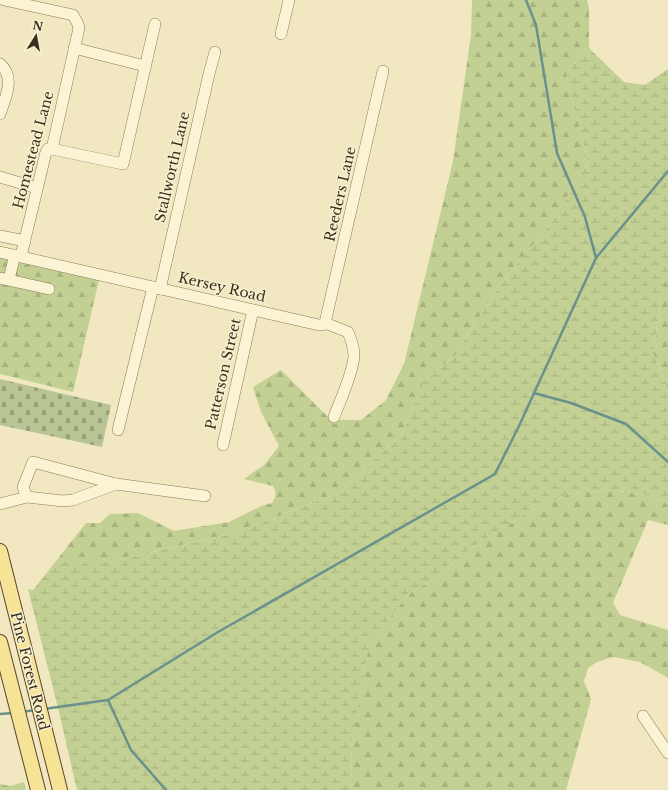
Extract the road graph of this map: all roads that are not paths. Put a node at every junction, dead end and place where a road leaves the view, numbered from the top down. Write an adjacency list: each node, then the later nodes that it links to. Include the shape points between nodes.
1 (4, 0): 5 (street, Homestead Lane, via 73,15 79,28)
2 (289, 0): 4 (street)
3 (155, 24): 8 (street)
4 (281, 34)
5 (74, 48): 8 (street); 11 (street, Homestead Lane)
6 (215, 52): 19 (street, Stallworth Lane)
7 (0, 64): 10 (street, via 8,76 9,86)
8 (145, 66): 11 (street, via 123,164)
9 (383, 71): 22 (street, Reeders Lane)
10 (0, 114)
11 (52, 148): 13 (street, Homestead Lane, via 46,152)
12 (0, 177): 13 (street)
13 (37, 188): 15 (street, Homestead Lane)
14 (0, 236): 15 (street)
15 (25, 241): 17 (street, Homestead Lane)
16 (0, 252): 17 (street, Kersey Road)
17 (18, 256): 18 (street, Homestead Lane); 19 (street, Kersey Road)
18 (5, 278): 20 (street)
19 (157, 288): 21 (street, Kersey Road); 24 (street, Stallworth Lane)
20 (49, 289)
21 (253, 310): 22 (street, Kersey Road, via 319,325); 25 (street, Patterson Street)
22 (325, 323): 23 (street, Kersey Road, via 348,332 354,357)
23 (334, 417)
24 (118, 430)
25 (223, 445)
26 (116, 484): 27 (street); 28 (street, via 73,500); 28 (street, via 33,462 23,487)
27 (205, 496)
28 (27, 497): 29 (street)
29 (0, 504)
30 (0, 551): 35 (main road, Pine Forest Road)
31 (0, 642): 34 (main road, Pine Forest Road)
32 (643, 716): 33 (street)
33 (668, 753)
34 (38, 790)
35 (60, 790)

